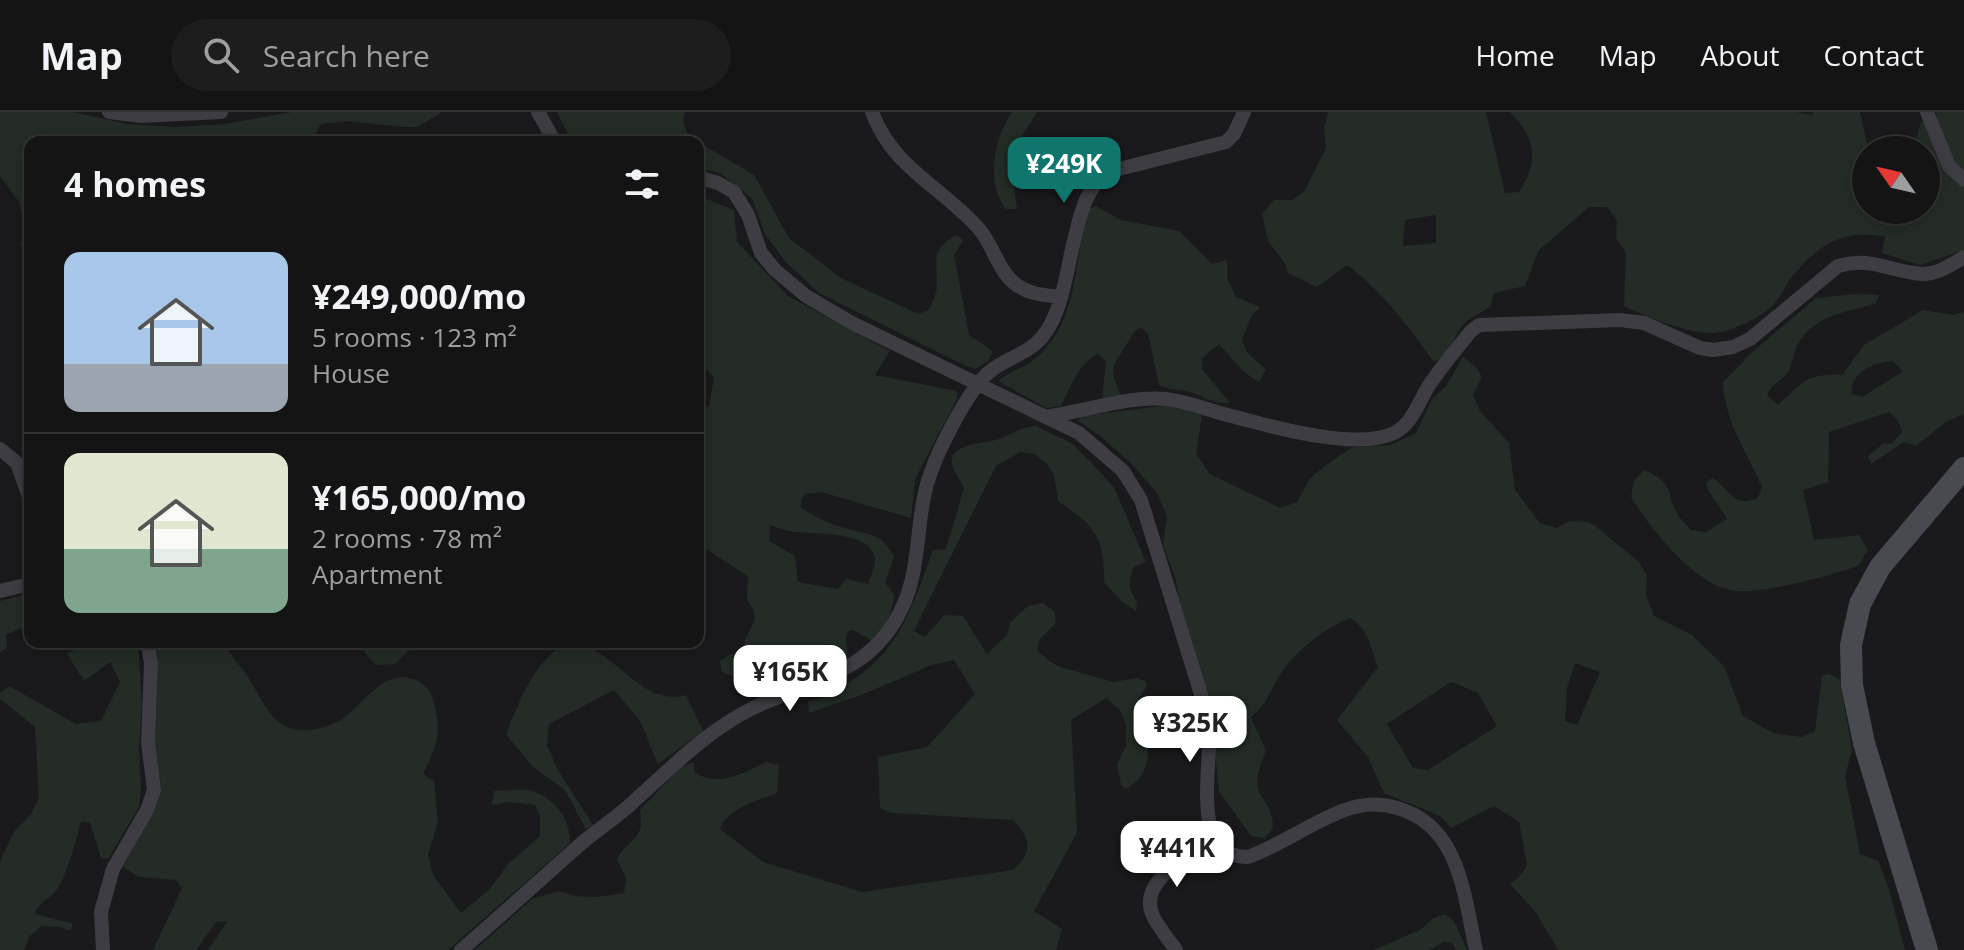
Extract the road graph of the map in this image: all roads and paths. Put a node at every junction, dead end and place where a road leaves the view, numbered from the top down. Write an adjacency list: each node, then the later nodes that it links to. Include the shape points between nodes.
1 (109, 112): 2 (street)
2 (221, 112)
3 (538, 112): 7 (street)
4 (872, 112): 11 (street, via 894,153 977,227 1014,284)
5 (1244, 112): 11 (street, via 1234,134 1218,146 1103,175 1083,206)
6 (1927, 112): 9 (street, via 1949,166)
7 (552, 136)
8 (704, 179): 12 (street, via 734,192 761,253 806,296)
9 (1964, 180)
10 (1964, 257): 13 (street, via 1921,274 1869,262 1838,266 1750,339 1713,350 1644,323 1620,320 1479,325 1429,385 1403,427 1382,436 1354,439 1297,432 1155,398)
11 (1060, 297): 12 (street, via 1043,336)
12 (980, 383): 13 (street); 22 (street, via 930,475 912,587 886,638 845,669 750,709 721,727)
13 (1045, 417): 20 (street, via 1103,452 1141,500 1208,720 1207,799)
14 (0, 449): 16 (street, via 17,463)
15 (1964, 468): 25 (street, via 1880,567 1860,604 1851,645 1861,731)
16 (24, 483)
17 (24, 585): 18 (street)
18 (0, 591)
19 (149, 648): 21 (street, via 148,743 154,790 113,869 101,912)
20 (1215, 840): 23 (street, via 1177,862 1153,891 1153,916); 24 (street, via 1227,853 1248,857 1346,809 1375,804 1407,810 1433,827 1451,852)
21 (103, 950)
22 (461, 950)
23 (1176, 950)
24 (1476, 950)
25 (1927, 950)

